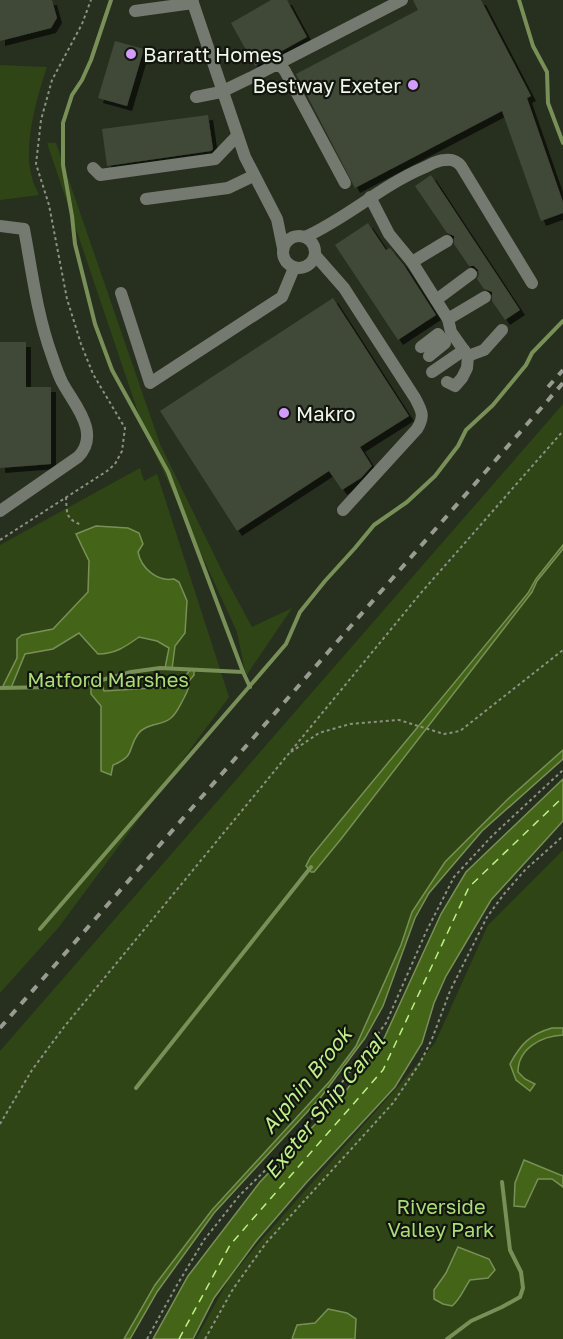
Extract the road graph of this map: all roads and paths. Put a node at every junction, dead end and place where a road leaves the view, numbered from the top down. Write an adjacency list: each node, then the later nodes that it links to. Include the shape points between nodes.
1 (91, 0): 36 (path, via 52,80 41,120 36,164 81,344 93,374 125,428 124,444 115,464)
2 (402, 0): 5 (street)
3 (192, 1): 4 (street); 6 (street)
4 (135, 11)
5 (275, 66): 6 (street); 11 (street, via 285,71)
6 (221, 92): 7 (street); 8 (street)
7 (196, 97)
8 (237, 136): 9 (street, via 215,159 100,175); 10 (street)
9 (93, 168)
10 (253, 176): 13 (street, via 228,188); 14 (street)
11 (345, 183)
12 (370, 197): 16 (street); 21 (street, via 390,234); 25 (street, via 411,173 446,159 458,162)
13 (146, 200)
14 (277, 219): 17 (street); 19 (street)
15 (0, 226): 38 (street, via 24,229 49,347 86,427 85,449 78,457)
16 (324, 229): 17 (street); 20 (street)
17 (302, 237): 19 (street, via 289,239); 20 (street)
18 (447, 241): 21 (street)
19 (283, 248): 22 (street, via 286,262)
20 (314, 251): 22 (street, via 313,260); 23 (street)
21 (412, 262): 28 (street)
22 (300, 267): 23 (street); 26 (street, via 282,297 150,382)
23 (331, 274): 37 (street, via 415,398 422,420)
24 (471, 274): 28 (street)
25 (532, 283)
26 (121, 293)
27 (485, 297): 29 (street)
28 (436, 300): 29 (street)
29 (447, 330): 31 (street, via 438,334); 32 (street)
30 (502, 330): 32 (street, via 484,350)
31 (425, 352)
32 (466, 353): 33 (street); 34 (street, via 467,368 462,378 455,386)
33 (432, 372)
34 (447, 382)
35 (563, 431): 42 (path, via 420,594)
36 (66, 497): 39 (path, via 68,516); 40 (path)
37 (343, 510)
38 (0, 511)
39 (82, 525)
40 (0, 540)
41 (563, 650): 42 (path, via 459,731 444,734 399,720 350,724 319,733)
42 (287, 756): 45 (path, via 64,1027 32,1070)
43 (563, 770): 46 (path, via 454,877 386,1023 285,1152 239,1196 204,1240)
44 (563, 836): 47 (path, via 526,869 487,917 420,1063 393,1103 266,1243 233,1289)
45 (0, 1124)
46 (147, 1339)
47 (205, 1339)

